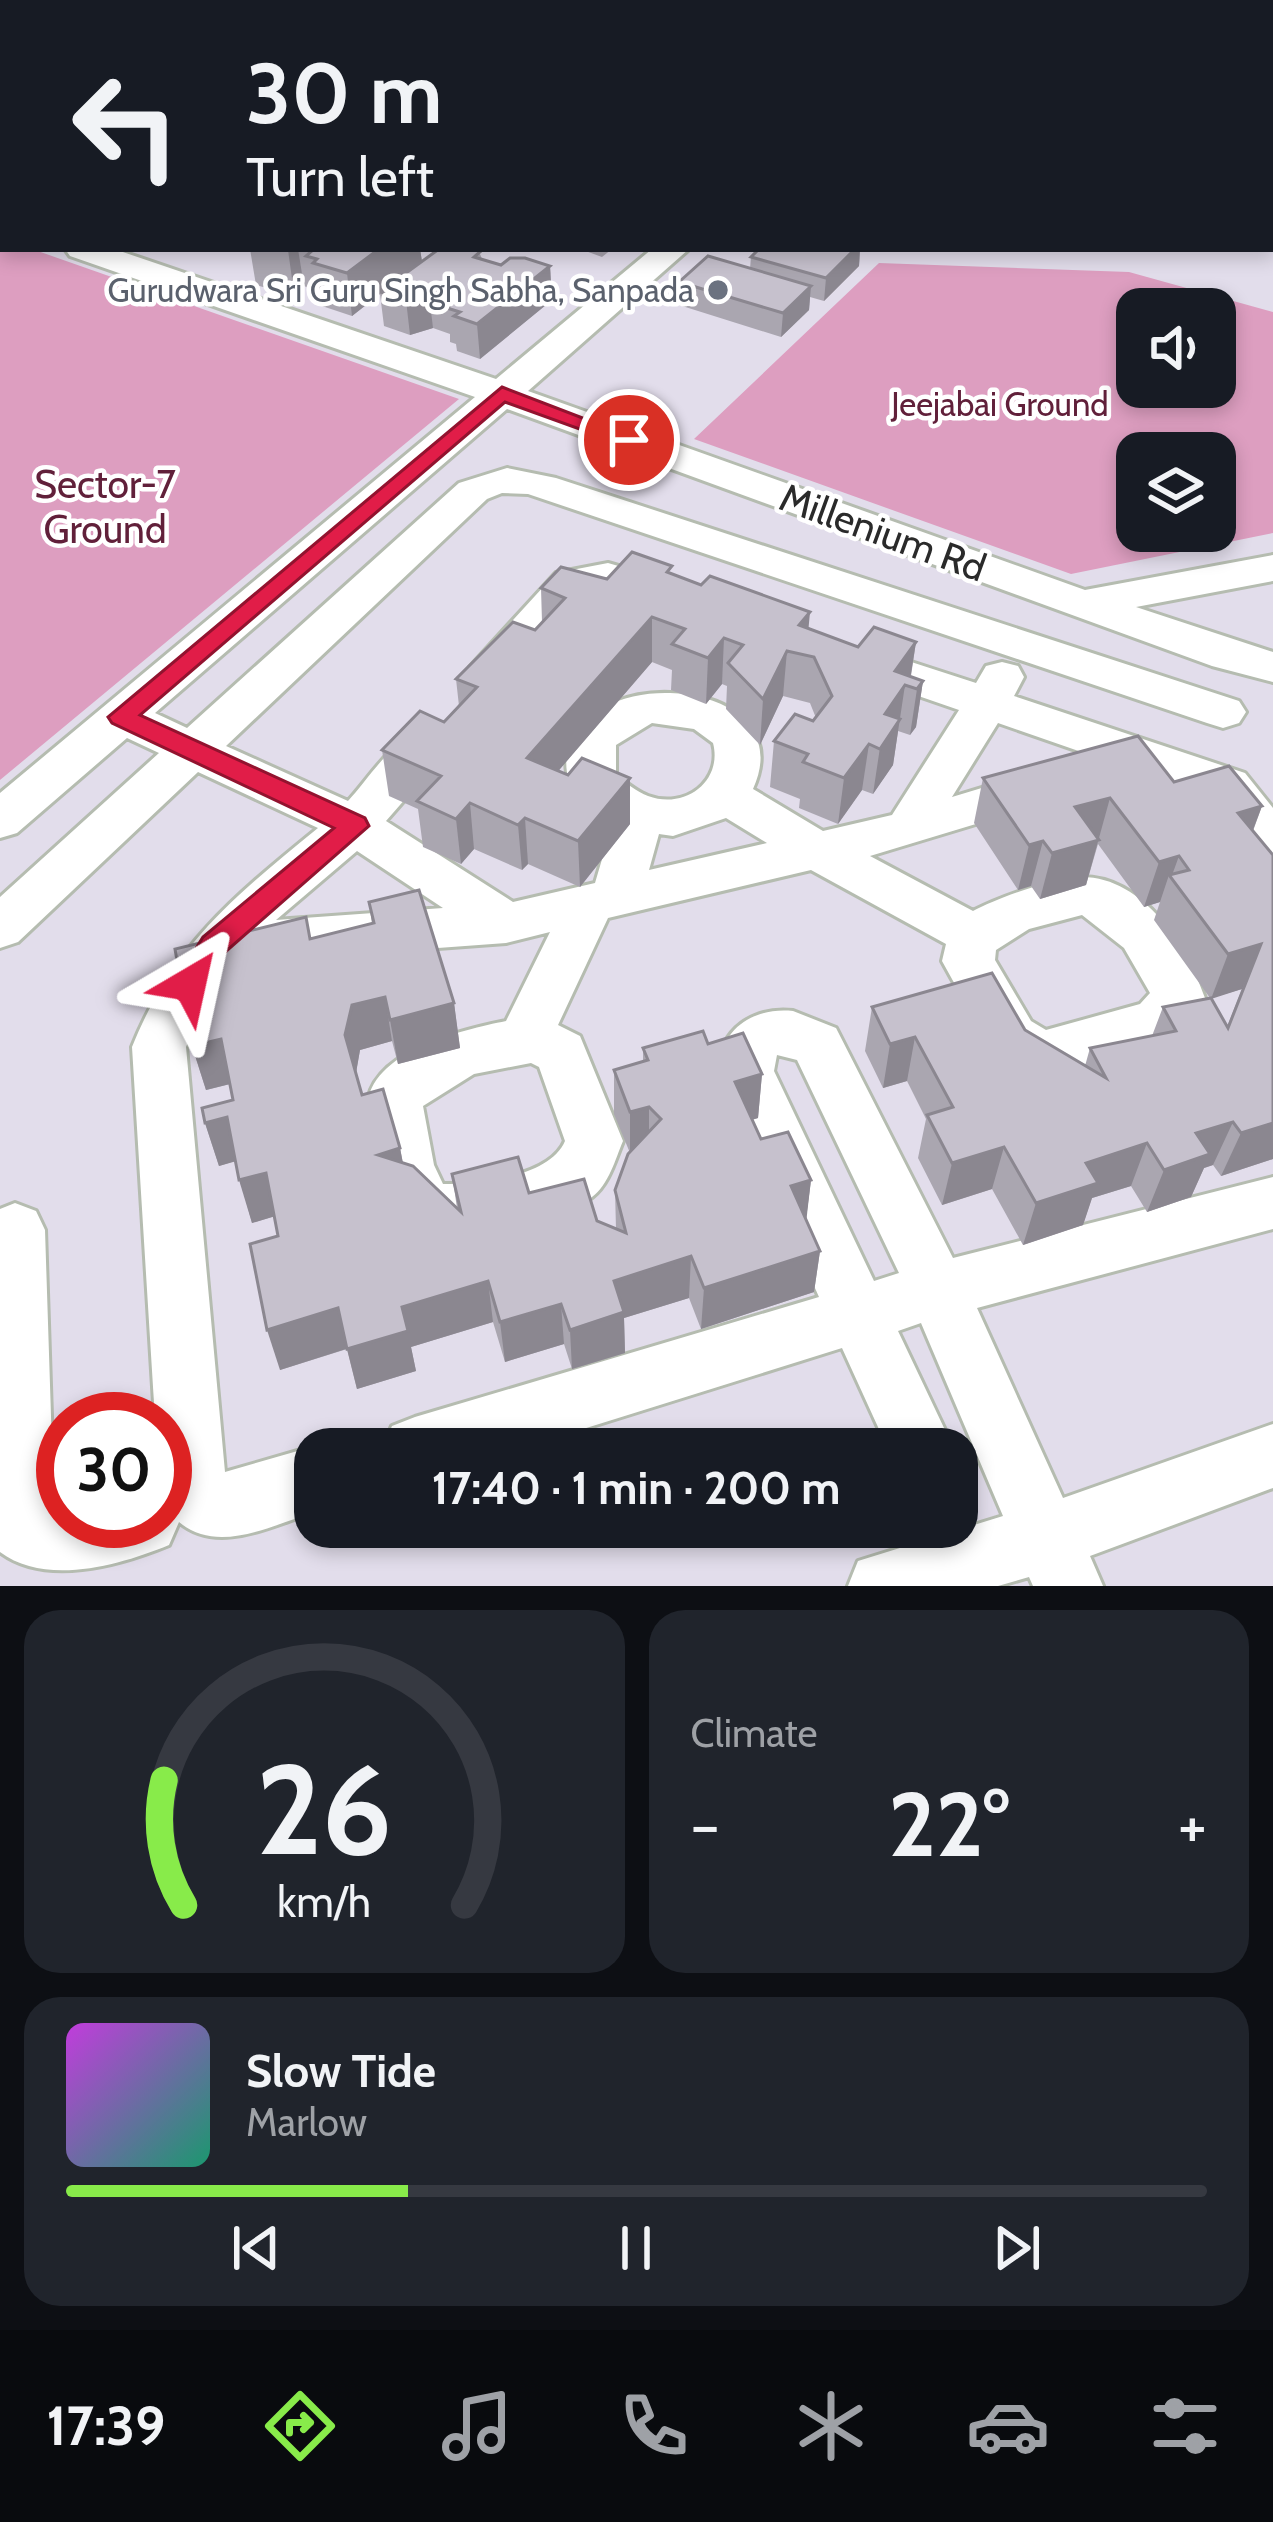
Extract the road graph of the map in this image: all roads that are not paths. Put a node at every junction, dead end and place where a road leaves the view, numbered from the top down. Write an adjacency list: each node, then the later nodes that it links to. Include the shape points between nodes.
1 (91, 252): 3 (street, Millenium Rd)
2 (668, 252): 3 (street)
3 (502, 394): 5 (street, Millenium Rd); 12 (street)
4 (1273, 568): 5 (street)
5 (1067, 598): 7 (street); 9 (street, Millenium Rd)
6 (699, 605): 18 (street, via 610,575 571,582)
7 (1021, 646): 10 (street); 11 (street); 13 (street, via 542,486 492,481)
8 (832, 650): 10 (street)
9 (1273, 667)
10 (986, 703): 14 (street); 19 (street)
11 (1223, 712)
12 (122, 717): 13 (street); 17 (street)
13 (190, 749): 18 (street); 24 (street)
14 (1140, 755): 19 (street); 20 (street, via 1228,785)
15 (727, 796): 16 (street, via 679,816); 16 (street, via 744,760 725,725 704,713 653,707 610,721 589,751 594,784); 21 (street)
16 (640, 813): 22 (street)
17 (0, 820)
18 (355, 826): 23 (street); 26 (street)
19 (908, 829): 21 (street)
20 (1273, 843)
21 (815, 850): 22 (street); 25 (street)
22 (603, 900): 23 (street); 27 (street)
23 (506, 923): 26 (street)
24 (0, 928)
25 (974, 935)
26 (214, 945): 32 (street, via 158,1047)
27 (524, 1040)
28 (1273, 1203): 30 (street)
29 (15, 1230): 38 (street, via 20,1525)
30 (938, 1290): 31 (street); 31 (street, via 817,1044 787,1030 770,1032 744,1056 746,1071); 40 (street)
31 (861, 1316): 33 (street); 34 (street)
32 (183, 1392)
33 (486, 1428)
34 (912, 1428)
35 (1273, 1456): 40 (street)
36 (294, 1485): 37 (street)
37 (192, 1510)
38 (36, 1542)
39 (970, 1558): 40 (street); 41 (street)
40 (1058, 1562)
41 (884, 1586)

